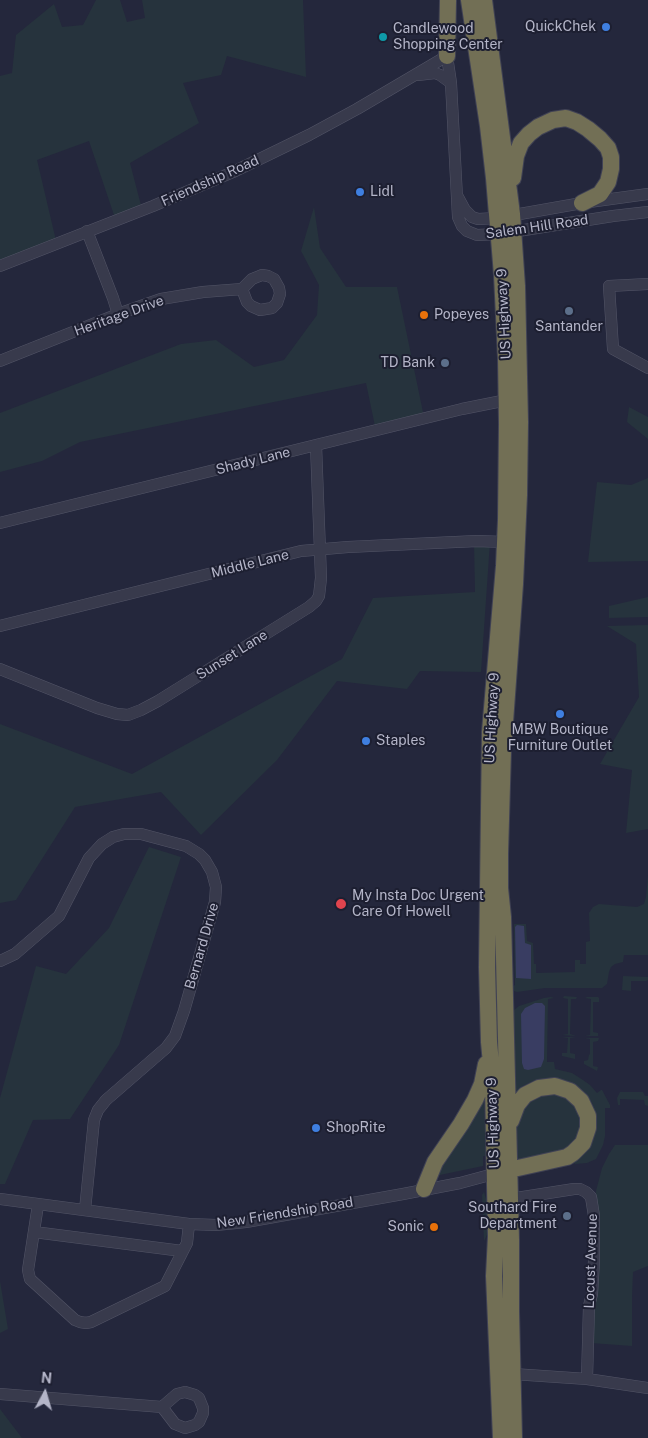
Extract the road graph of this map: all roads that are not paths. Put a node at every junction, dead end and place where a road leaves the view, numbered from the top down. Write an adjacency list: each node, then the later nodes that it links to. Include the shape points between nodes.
1 (448, 0): 4 (highway)
2 (469, 0): 11 (highway, US Highway 9)
3 (484, 0): 11 (highway, US Highway 9)
4 (447, 56): 5 (street, Friendship Road); 6 (street, Salem Hill Road)
5 (412, 76): 6 (street, Friendship Road, via 435,73); 12 (street, Friendship Road, via 309,135 233,172)
6 (451, 83): 7 (street, Salem Hill Road)
7 (456, 193): 11 (street, Salem Hill Road, via 472,217); 11 (street, Salem Hill Road, via 458,217 467,231 477,235)
8 (648, 194): 9 (street, Salem Hill Road)
9 (582, 203): 11 (street, Salem Hill Road); 11 (highway, via 600,194 608,182 611,157 608,148 577,122 566,118 552,120 542,124 521,143)
10 (648, 212): 11 (street, Salem Hill Road)
11 (506, 220): 19 (highway, US Highway 9, via 503,282); 28 (highway, US Highway 9, via 517,286 520,422 515,592 500,854)
12 (87, 231): 13 (street, Friendship Road); 16 (street)
13 (0, 266)
14 (648, 284): 18 (street, via 609,286 613,349)
15 (242, 289): 16 (street, Heritage Drive, via 175,296)
16 (118, 314): 17 (street, Heritage Drive)
17 (0, 361)
18 (648, 368)
19 (507, 400): 20 (street, Shady Lane); 22 (highway, US Highway 9)
20 (316, 445): 21 (street, Shady Lane); 23 (street, Sunset Lane)
21 (0, 523)
22 (505, 542): 23 (street, Middle Lane); 27 (highway, US Highway 9, via 490,732)
23 (320, 549): 24 (street, Middle Lane, via 301,551); 25 (street, Sunset Lane, via 320,591 314,603 136,712 111,713)
24 (0, 626)
25 (0, 669)
26 (0, 961): 34 (street, Bernard Drive, via 15,954 59,916 89,858 113,837 140,834 186,846 198,854 212,872 215,902 175,1036 166,1048 106,1100 94,1120)
27 (489, 1042): 29 (highway, US Highway 9); 30 (highway, via 482,1084 475,1100 435,1162)
28 (508, 1131): 29 (highway, US Highway 9); 29 (highway, via 521,1100 534,1089 544,1086 570,1091 581,1101 588,1116 586,1136 573,1154 560,1160)
29 (502, 1172): 30 (street, New Friendship Road); 32 (highway, US Highway 9); 43 (highway, US Highway 9, via 494,1276)
30 (424, 1189): 35 (street, New Friendship Road, via 246,1222)
31 (0, 1199): 33 (street, New Friendship Road)
32 (510, 1199): 38 (highway, US Highway 9); 39 (street, Locust Avenue, via 574,1189 592,1197 594,1261)
33 (38, 1205): 34 (street, New Friendship Road); 36 (street)
34 (85, 1210): 35 (street, New Friendship Road)
35 (189, 1224): 37 (street, via 188,1239)
36 (34, 1232): 37 (street); 37 (street, via 28,1270 30,1278 75,1320 86,1323 165,1286)
37 (182, 1251)
38 (513, 1374): 39 (street); 44 (highway, US Highway 9)
39 (587, 1379): 40 (street)
40 (648, 1388)
41 (0, 1394): 42 (street)
42 (162, 1408)
43 (501, 1438)
44 (514, 1438)

